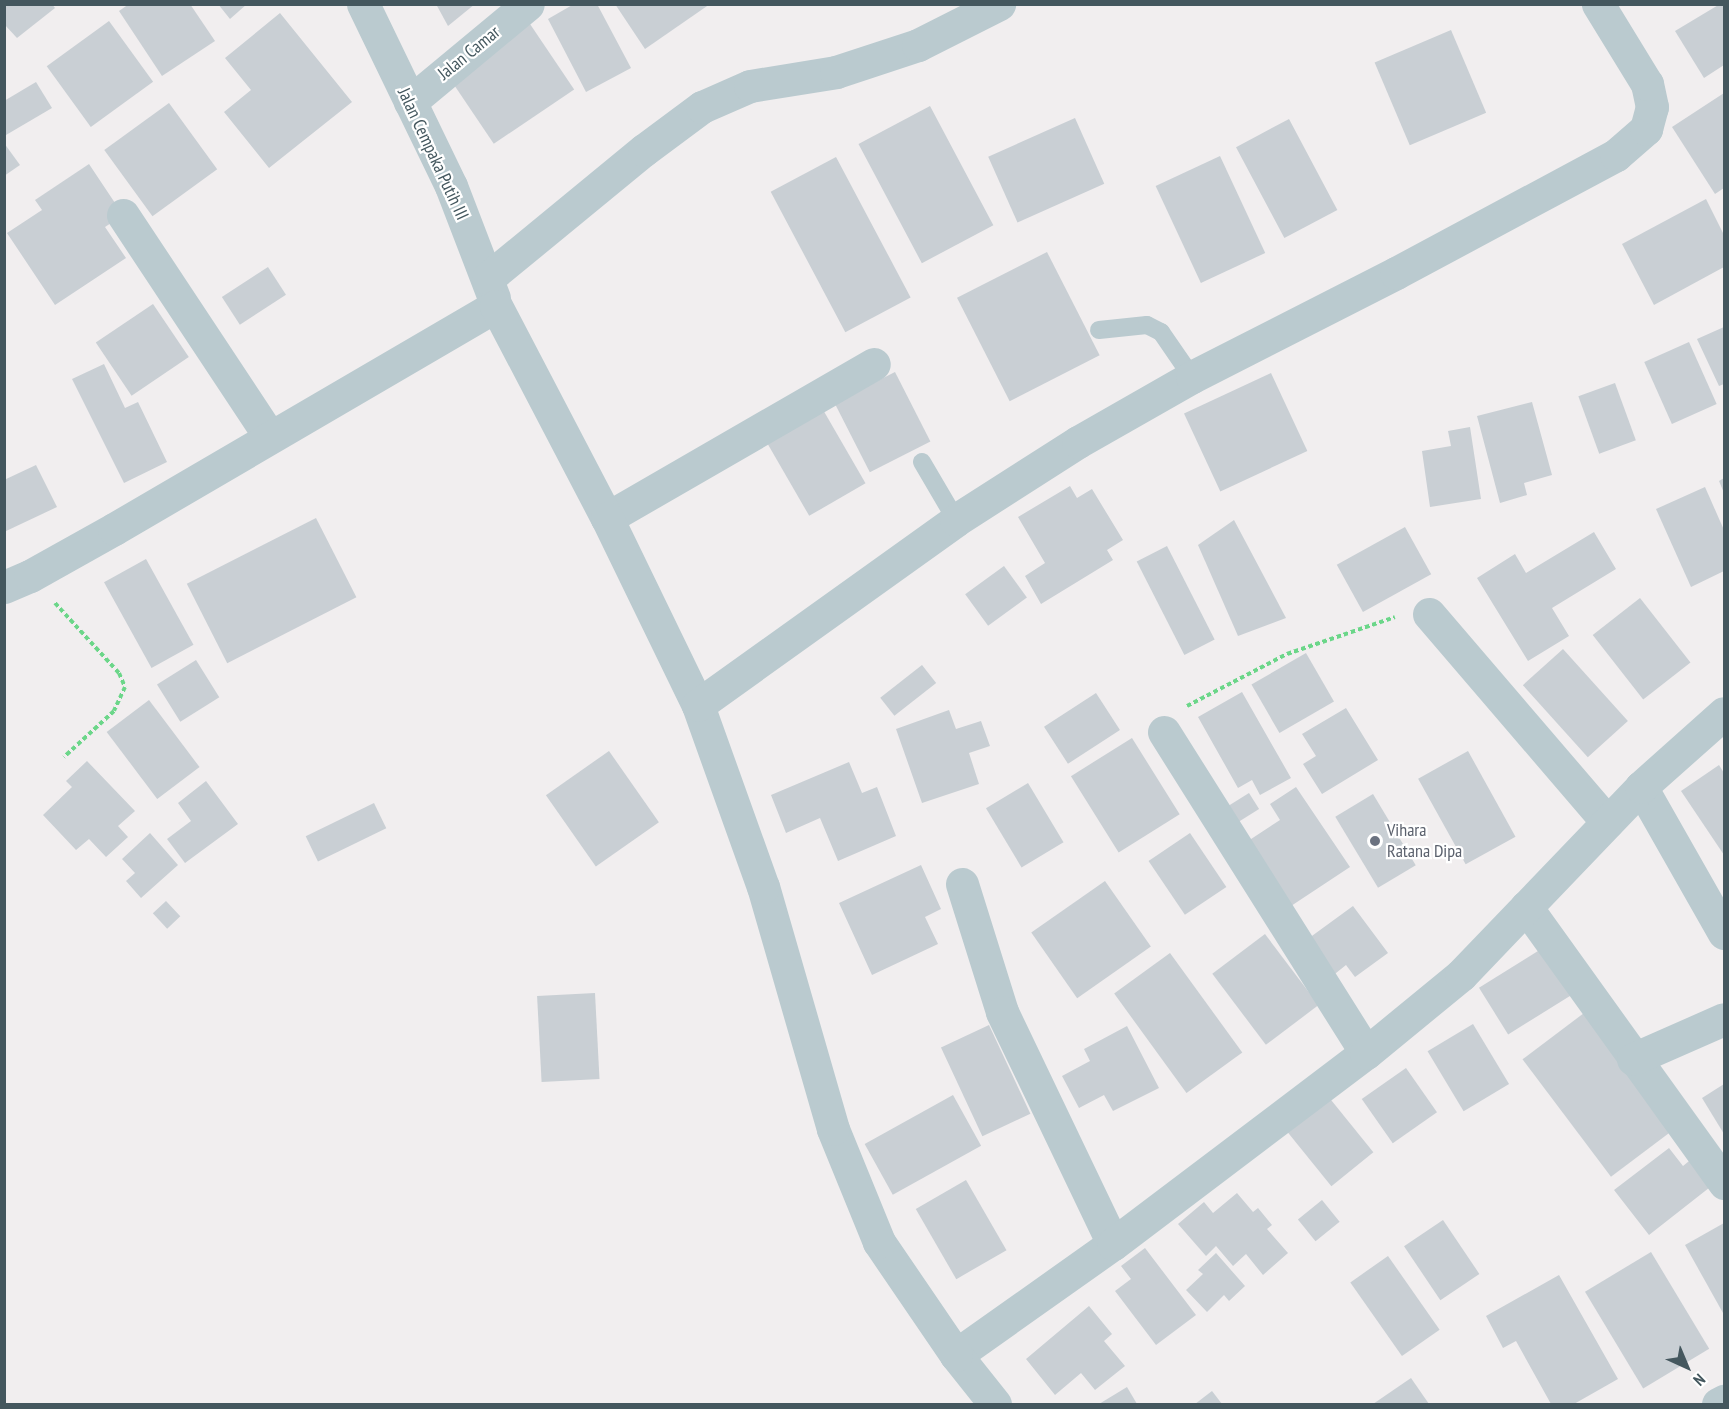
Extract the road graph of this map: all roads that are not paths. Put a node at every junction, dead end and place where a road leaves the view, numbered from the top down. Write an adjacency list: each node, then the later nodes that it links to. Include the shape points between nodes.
1 (363, 4): 5 (street, Jalan Cempaka Putih III)
2 (528, 4): 5 (street, Jalan Camar)
3 (999, 4): 7 (street, via 918,45 836,72 750,86 702,107 644,150)
4 (1598, 4): 10 (street, via 1647,84 1652,107 1646,129 1616,155)
5 (410, 102): 7 (street, Jalan Cempaka Putih III, via 451,186)
6 (123, 215): 11 (street)
7 (492, 292): 11 (street); 13 (street, Jalan Cempaka Putih III)
8 (1099, 330): 10 (lane, via 1147,325 1161,332)
9 (874, 364): 13 (street)
10 (1192, 377): 14 (street, via 1078,442)
11 (270, 437): 15 (street)
12 (922, 462): 14 (lane)
13 (607, 519): 17 (street, Jalan Cempaka Putih III)
14 (956, 520): 17 (street)
15 (17, 582)
16 (1430, 614): 21 (street)
17 (698, 705): 30 (street, Jalan Cempaka Putih III, via 763,887 833,1129 879,1242)
18 (1725, 713): 20 (street)
19 (1164, 732): 26 (street)
20 (1641, 787): 21 (street); 24 (street)
21 (1607, 822): 23 (street)
22 (962, 884): 29 (street, via 1002,1012)
23 (1526, 907): 26 (street, via 1461,975); 27 (street)
24 (1725, 933)
25 (1725, 1019): 27 (street)
26 (1366, 1053): 29 (street)
27 (1634, 1059): 28 (street)
28 (1725, 1183)
29 (1113, 1244): 30 (street)
30 (956, 1355): 32 (street, Jalan Cempaka Putih III)
31 (1725, 1401): 33 (street)
32 (995, 1404)
33 (1718, 1404)

